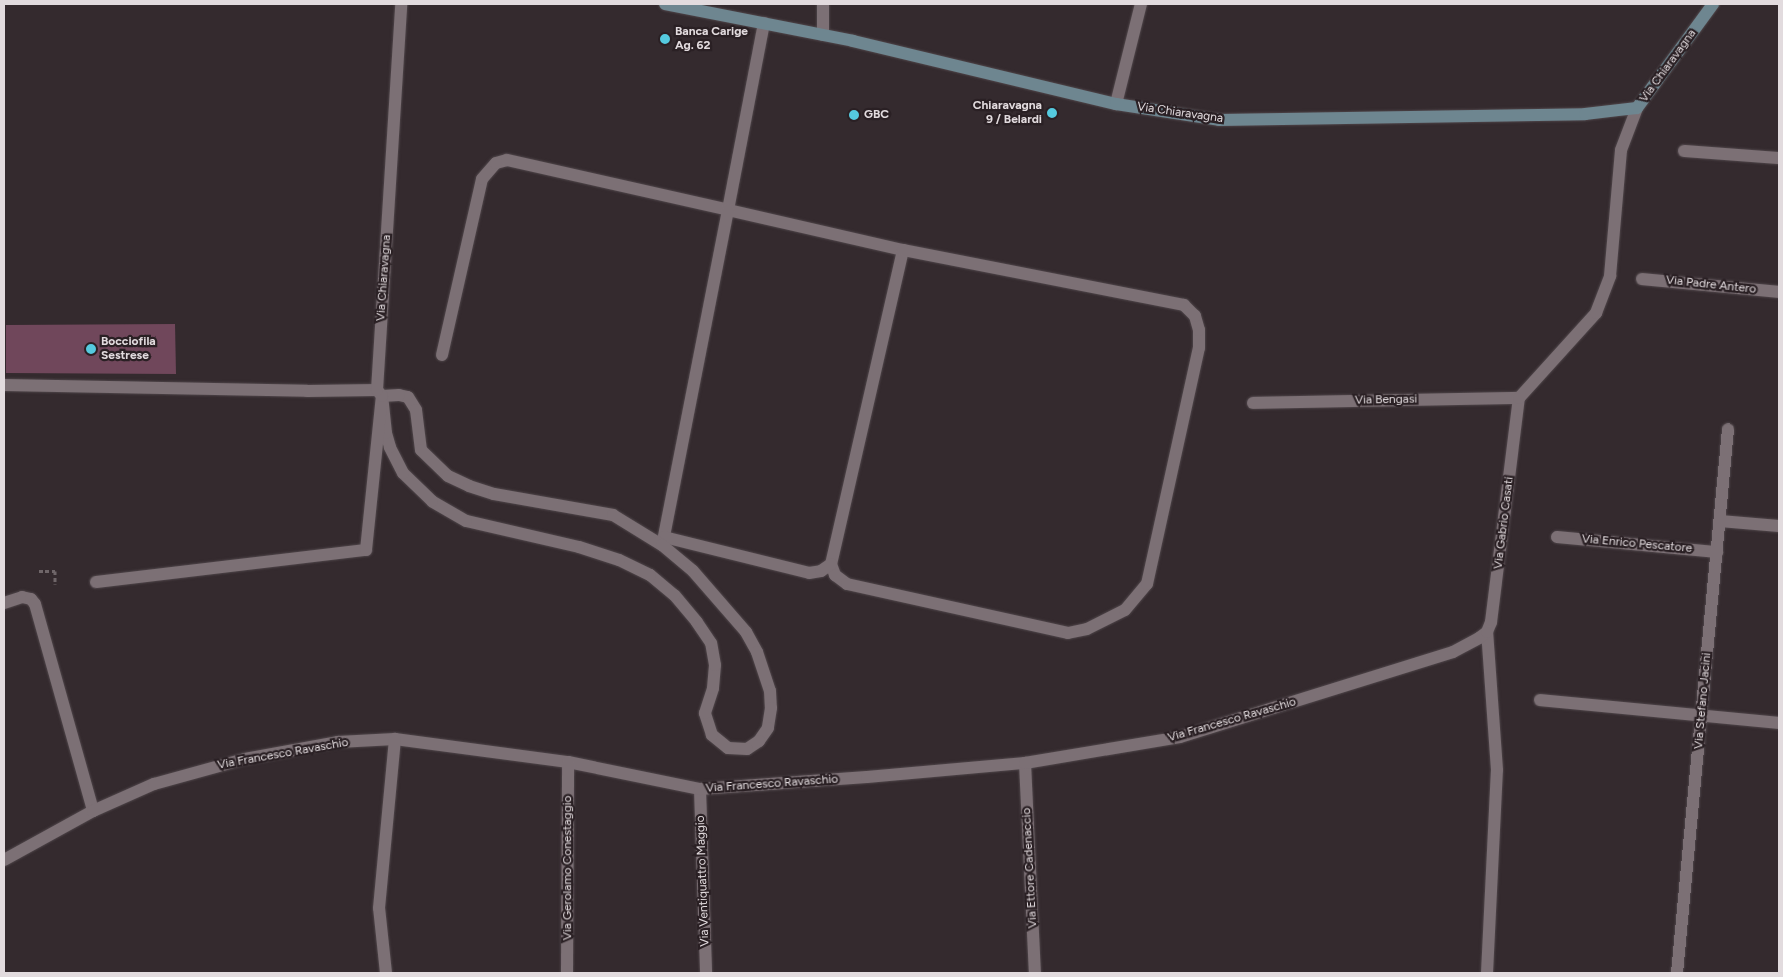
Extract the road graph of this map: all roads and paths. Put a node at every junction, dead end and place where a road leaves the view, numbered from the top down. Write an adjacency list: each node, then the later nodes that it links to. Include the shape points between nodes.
1 (401, 4): 18 (street, Via Chiaravagna)
2 (665, 4): 6 (main road, Via Chiaravagna)
3 (823, 4): 7 (street)
4 (1141, 4): 8 (street)
5 (1713, 4): 9 (main road, Via Chiaravagna)
6 (764, 23): 7 (main road, Via Chiaravagna); 12 (street)
7 (823, 35): 8 (main road, Via Chiaravagna)
8 (1116, 104): 9 (main road, Via Chiaravagna, via 1219,120 1585,114)
9 (1637, 108): 19 (street, via 1621,150 1610,276 1596,313)
10 (1684, 151): 11 (street)
11 (1779, 158)
12 (728, 210): 13 (street); 16 (street, via 507,160 496,163 482,179); 25 (street)
13 (903, 250): 27 (street); 27 (street, via 1184,305 1196,316 1198,348 1147,584 1125,610 1087,629 1068,633 846,584 835,575)
14 (1642, 279): 15 (street, Via Padre Antero)
15 (1779, 292)
16 (442, 355)
17 (4, 385): 18 (street)
18 (379, 393): 25 (street, via 408,398 416,410 421,450 448,476 494,494 614,515); 25 (street, via 390,447 403,473 432,502 466,521 579,547 619,560 650,575 674,595 711,643 715,666 713,688 705,713 712,736 728,748 747,749 759,742 768,728 771,708 770,691 756,652 746,632 726,607); 28 (street, Via Chiaravagna, via 366,550)
19 (1519, 398): 20 (street, Via Bengasi); 30 (street, Via Gabrio Casati, via 1493,611)
20 (1253, 403)
21 (1728, 429): 22 (street, Via Stefano Jacini)
22 (1720, 521): 23 (street); 26 (street, Via Stefano Jacini)
23 (1779, 526)
24 (1557, 537): 26 (street, Via Enrico Pescatore)
25 (663, 541): 27 (street, via 810,573)
26 (1717, 552): 32 (street, Via Stefano Jacini)
27 (831, 564)
28 (96, 582)
29 (4, 602): 38 (street, via 22,597 31,598 35,604)
30 (1487, 632): 36 (street, Via Francesco Ravaschio, via 1468,645 1436,658 1180,737); 44 (street, Via Gabrio Casati, via 1497,770)
31 (1540, 700): 32 (street)
32 (1701, 715): 33 (street); 45 (street, Via Stefano Jacini)
33 (1779, 723)
34 (395, 739): 35 (street, Via Francesco Ravaschio); 38 (street, Via Francesco Ravaschio, via 338,742 206,768 154,784); 40 (street, via 379,908)
35 (568, 762): 37 (street, Via Francesco Ravaschio); 41 (street, Via Gerolamo Conestaggio)
36 (1025, 763): 37 (street, Via Francesco Ravaschio); 43 (street, Via Ettore Cadenaccio)
37 (700, 790): 42 (street, Via Ventiquattro Maggio)
38 (93, 811): 39 (street, Via Francesco Ravaschio)
39 (4, 860)
40 (386, 973)
41 (567, 973)
42 (706, 973)
43 (1035, 973)
44 (1487, 973)
45 (1677, 973)

